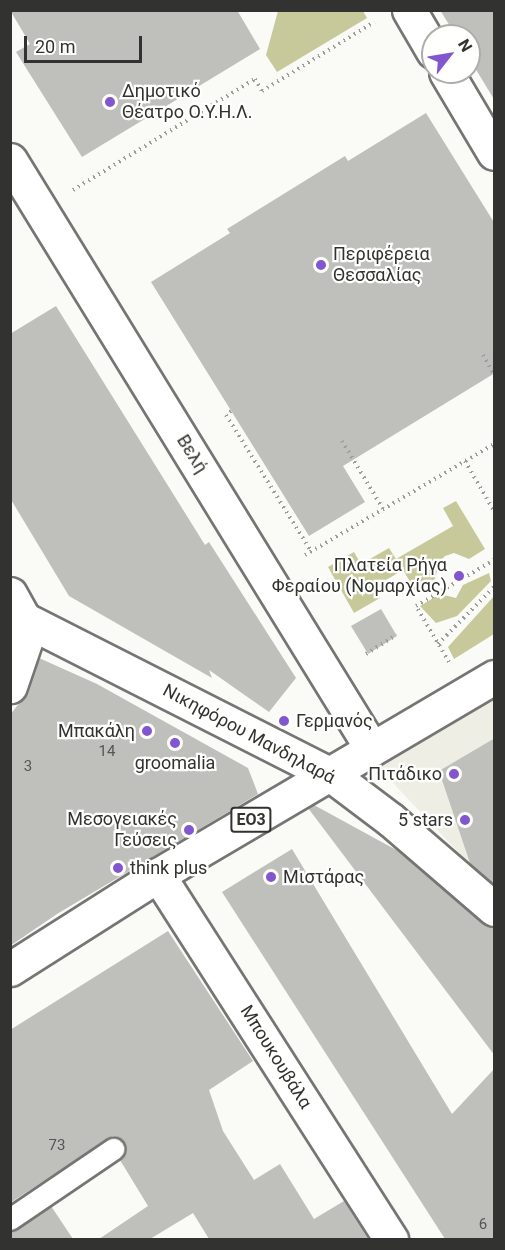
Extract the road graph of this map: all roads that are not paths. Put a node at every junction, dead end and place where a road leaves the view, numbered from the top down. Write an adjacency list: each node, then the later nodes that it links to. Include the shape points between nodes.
1 (395, 14): 2 (street)
2 (421, 39)
3 (453, 84): 4 (street)
4 (495, 153)
5 (10, 160): 9 (street, Βελή)
6 (15, 608): 8 (street, via 24,652); 10 (street, Νικηφόρου Μανδηλαρά)
7 (495, 677): 9 (street, ΕΟ3)
8 (10, 686)
9 (372, 748): 10 (street, ΕΟ3)
10 (330, 774): 11 (street, ΕΟ3); 12 (street, Νικηφόρου Μανδηλαρά, via 391,820)
11 (158, 875): 13 (street, ΕΟ3); 16 (street, Μπουκουβάλα)
12 (495, 909)
13 (10, 969)
14 (113, 1149): 15 (lane)
15 (10, 1219)
16 (391, 1239)

